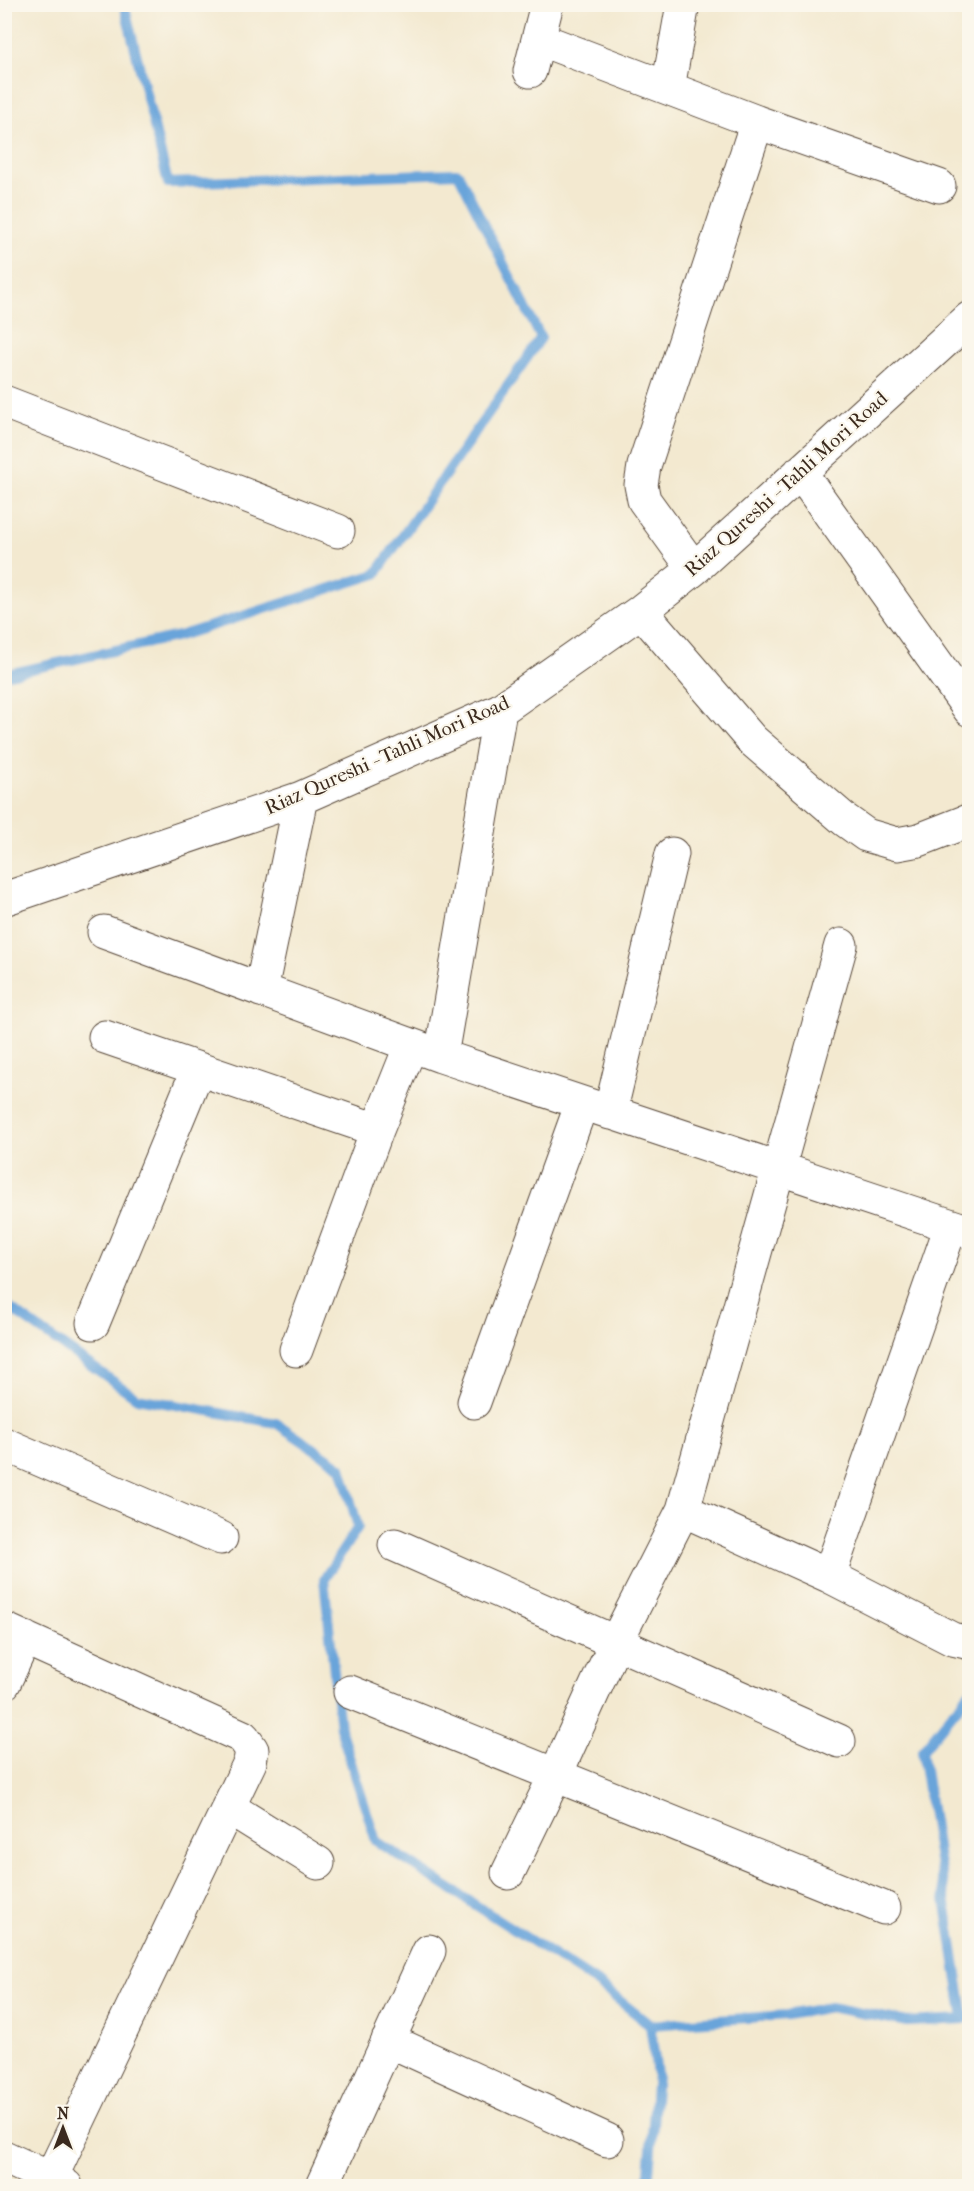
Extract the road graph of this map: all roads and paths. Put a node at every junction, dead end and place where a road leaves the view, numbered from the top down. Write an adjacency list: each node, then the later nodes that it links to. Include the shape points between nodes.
1 (547, 4): 3 (street)
2 (683, 4): 5 (street)
3 (539, 39): 4 (street); 5 (street)
4 (530, 72)
5 (668, 88): 6 (street)
6 (757, 122): 7 (street); 12 (street, via 641,485 644,500)
7 (939, 186)
8 (969, 318): 10 (street, Riaz Qureshi - Tahli Mori Road)
9 (6, 405): 11 (street)
10 (800, 472): 12 (street, Riaz Qureshi - Tahli Mori Road); 15 (street)
11 (338, 531)
12 (694, 569): 13 (street, Riaz Qureshi - Tahli Mori Road)
13 (641, 611): 14 (street, Riaz Qureshi - Tahli Mori Road); 17 (street, via 752,740 866,835 897,844 919,840)
14 (500, 710): 16 (street, Riaz Qureshi - Tahli Mori Road); 25 (street)
15 (969, 710)
16 (301, 798): 19 (street, Riaz Qureshi - Tahli Mori Road); 22 (street)
17 (969, 820)
18 (672, 854): 27 (street)
19 (14, 895)
20 (104, 932): 22 (street)
21 (841, 945): 29 (street)
22 (261, 990): 24 (street)
23 (105, 1037): 26 (street)
24 (411, 1045): 25 (street); 28 (street)
25 (441, 1056): 27 (street)
26 (198, 1069): 28 (street); 31 (street)
27 (596, 1108): 29 (street); 33 (street)
28 (377, 1130): 32 (street)
29 (778, 1168): 30 (street); 35 (street)
30 (960, 1229): 38 (street)
31 (93, 1323)
32 (296, 1350)
33 (474, 1402)
34 (4, 1444): 36 (street)
35 (683, 1510): 38 (street); 41 (street)
36 (221, 1538)
37 (395, 1545): 41 (street)
38 (829, 1576): 40 (street)
39 (15, 1634): 42 (street); 46 (street, via 243,1737 252,1750 250,1762)
40 (961, 1641)
41 (616, 1642): 44 (street); 45 (street)
42 (4, 1683)
43 (350, 1692): 45 (street)
44 (838, 1741)
45 (555, 1776): 48 (street); 49 (street)
46 (228, 1807): 47 (street); 54 (street)
47 (318, 1863)
48 (508, 1873)
49 (884, 1908)
50 (429, 1951): 51 (street)
51 (388, 2040): 52 (street); 55 (street)
52 (607, 2140)
53 (4, 2157): 54 (street)
54 (55, 2184)
55 (322, 2187)

